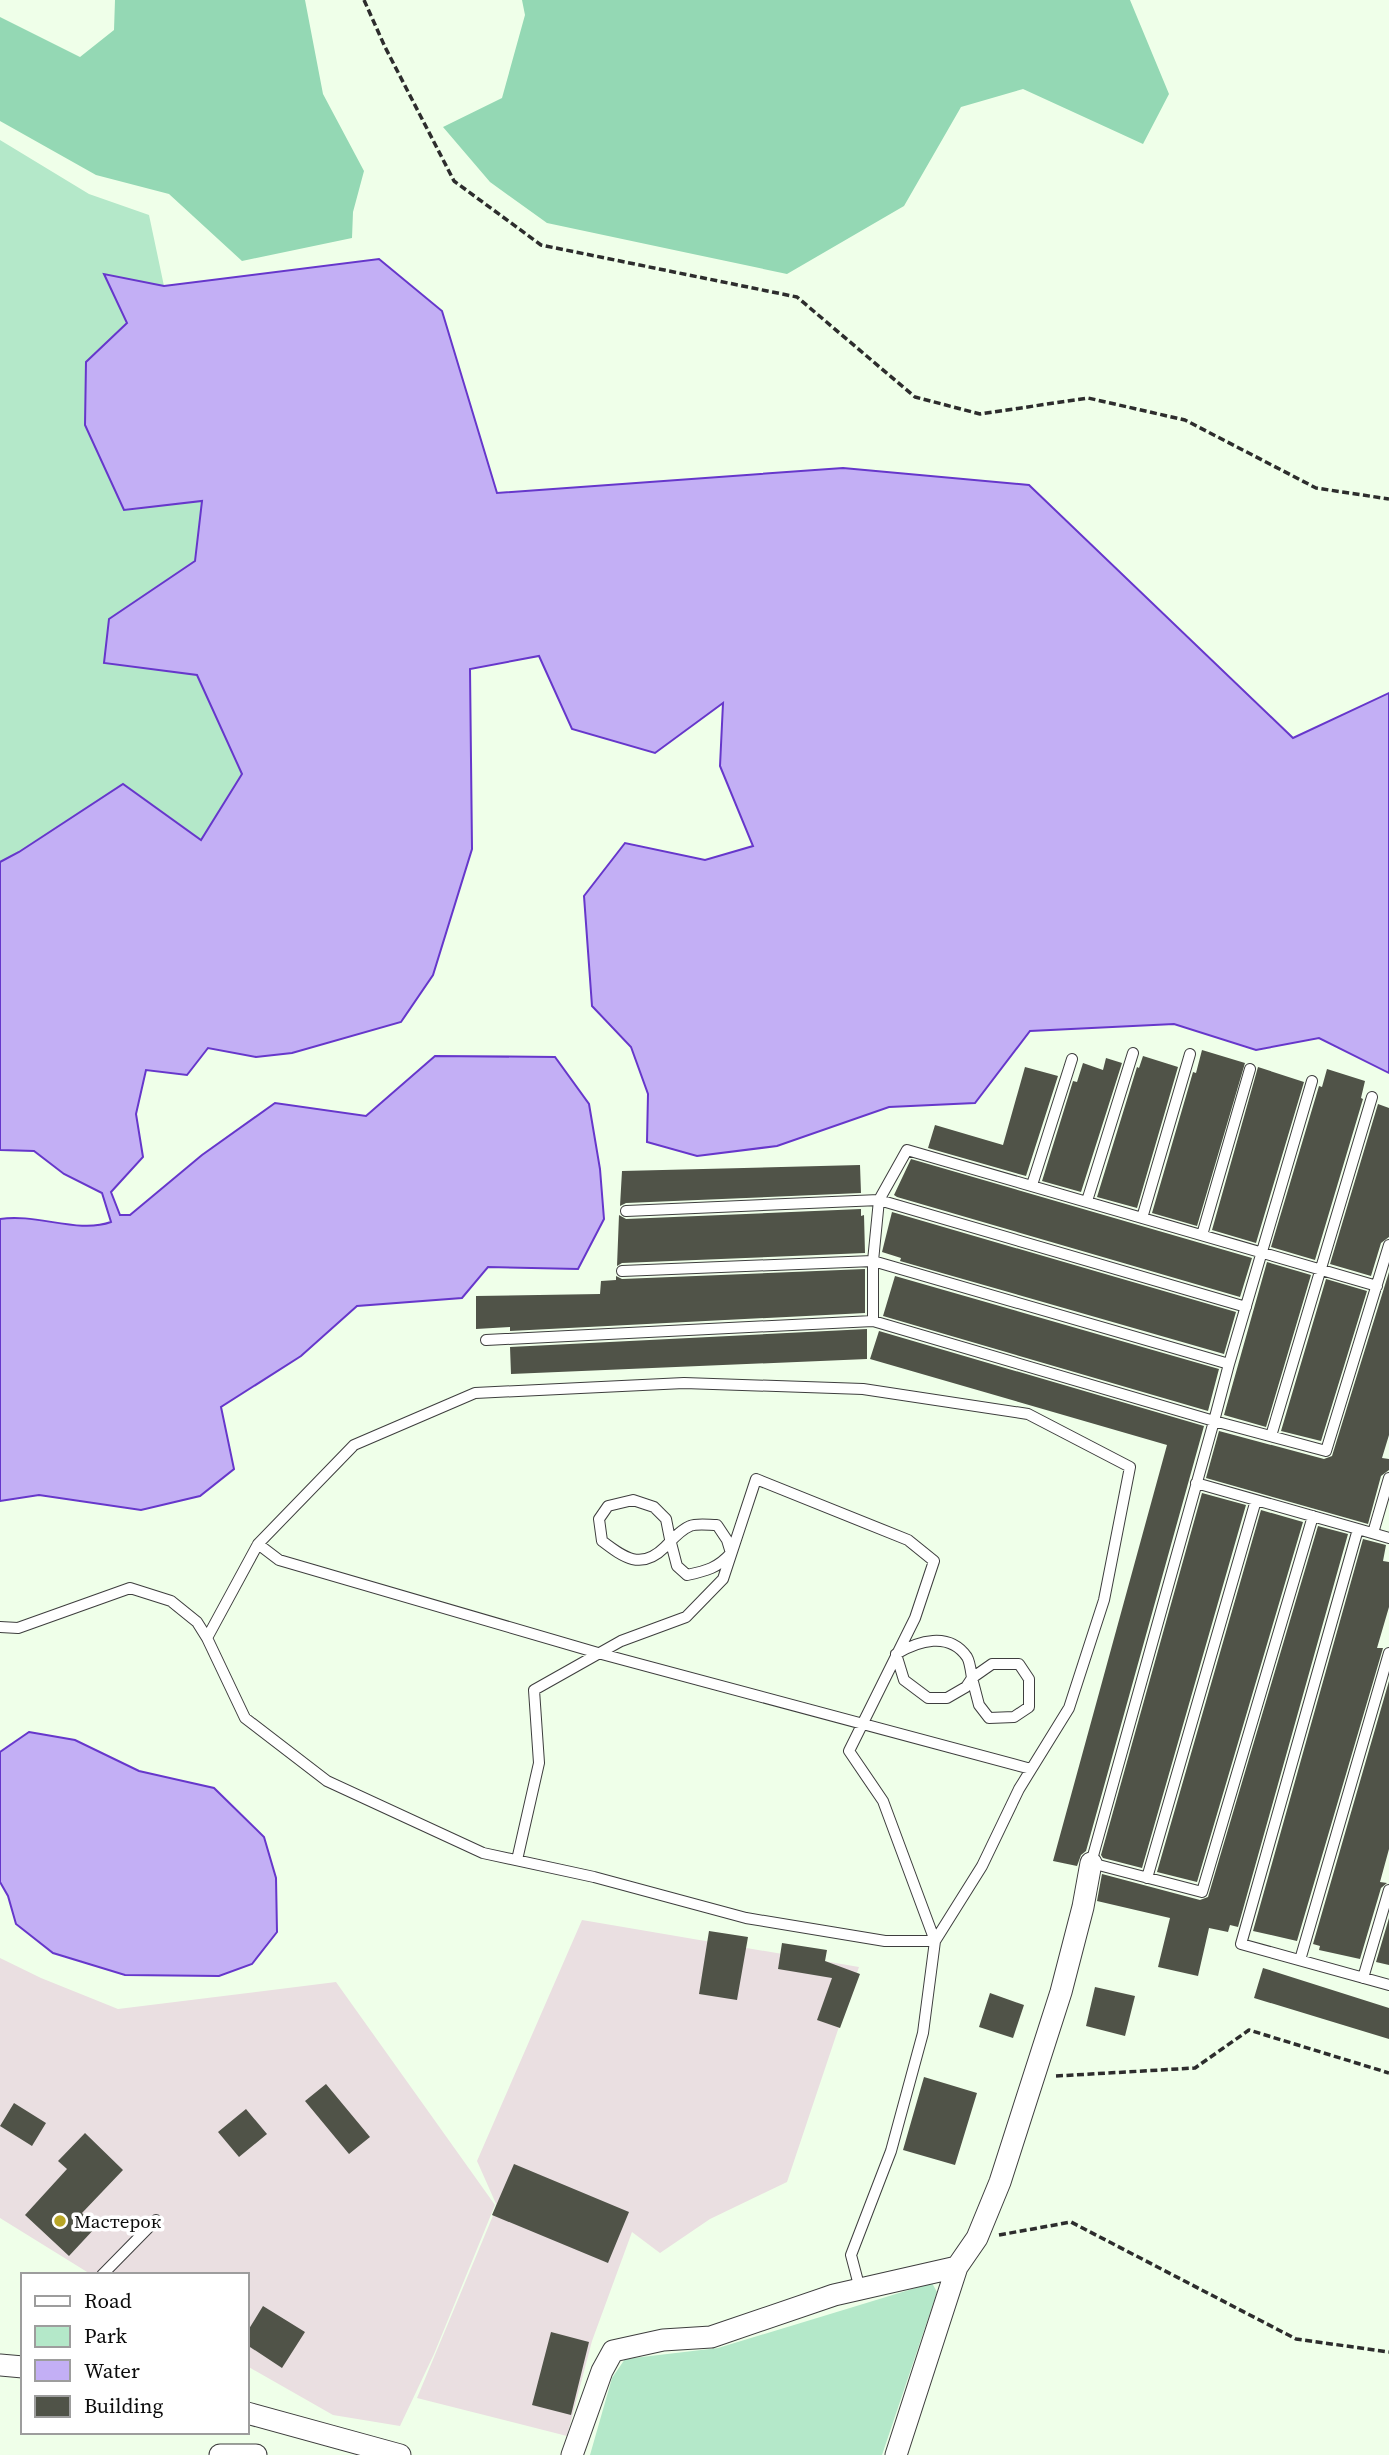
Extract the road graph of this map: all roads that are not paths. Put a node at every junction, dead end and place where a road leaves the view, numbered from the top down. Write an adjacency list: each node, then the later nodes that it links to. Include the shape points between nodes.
1 (1133, 1053): 9 (lane)
2 (1190, 1054): 11 (lane)
3 (1072, 1059): 7 (lane)
4 (1251, 1069): 12 (lane)
5 (1312, 1081): 14 (lane)
6 (1373, 1097): 16 (lane)
7 (1032, 1185): 8 (lane, via 907,1150); 9 (lane)
8 (879, 1200): 10 (lane); 15 (lane); 19 (lane)
9 (1087, 1201): 11 (lane)
10 (626, 1211)
11 (1142, 1217): 12 (lane)
12 (1202, 1236): 14 (lane)
13 (1389, 1245): 18 (lane)
14 (1262, 1253): 16 (lane); 19 (lane)
15 (873, 1261): 17 (lane); 20 (lane); 22 (lane)
16 (1321, 1270): 18 (lane); 24 (lane)
17 (622, 1271)
18 (1377, 1286): 24 (lane, via 1326,1451)
19 (1246, 1307): 22 (lane)
20 (873, 1321): 21 (lane); 23 (lane)
21 (486, 1340)
22 (1229, 1364): 23 (lane)
23 (1213, 1421): 24 (lane); 26 (lane)
24 (1271, 1436)
25 (1389, 1478): 30 (lane)
26 (1196, 1483): 27 (lane); 44 (lane)
27 (1256, 1500): 28 (lane); 45 (lane)
28 (1314, 1516): 29 (lane); 45 (lane, via 1202,1892)
29 (1358, 1529): 30 (lane); 48 (lane, via 1241,1944)
30 (1373, 1534): 31 (lane)
31 (1389, 1538)
32 (670, 1539): 32 (lane, via 666,1519 654,1507 633,1500 608,1506 599,1519 603,1541 626,1559 645,1559); 34 (lane, via 691,1525 717,1525); 34 (lane, via 677,1566 687,1575 710,1570)
33 (258, 1544): 36 (lane); 37 (lane, via 279,1560); 42 (lane, via 354,1445 475,1393 684,1383 849,1388 1028,1414 1130,1467 1104,1600 1069,1708)
34 (731, 1553): 37 (lane, via 723,1579 686,1617); 39 (lane, via 756,1479 908,1540 934,1561 915,1618)
35 (0, 1627): 36 (lane, via 18,1628 130,1588 171,1601 197,1622)
36 (207, 1638): 43 (lane, via 245,1718 327,1781 483,1853)
37 (598, 1653): 41 (lane); 43 (lane, via 534,1690 539,1763)
38 (1389, 1653): 48 (lane)
39 (896, 1654): 40 (lane, via 936,1639 956,1646 968,1658); 40 (lane, via 904,1680 928,1698 947,1698); 41 (lane)
40 (972, 1678): 40 (lane, via 992,1664 1019,1664 1029,1679 1029,1707 1014,1717 989,1718 979,1705)
41 (862, 1723): 42 (lane); 47 (lane, via 849,1751 883,1801)
42 (1031, 1769): 47 (lane, via 982,1866)
43 (517, 1860): 47 (lane, via 746,1918 885,1941)
44 (1091, 1863): 45 (lane); 52 (street, via 1061,1992 1035,2077 1000,2182 976,2238)
45 (1147, 1878)
46 (1389, 1890): 49 (lane)
47 (935, 1941): 54 (lane, via 923,2033 891,2151 851,2255)
48 (1300, 1961): 49 (lane)
49 (1363, 1978): 50 (lane)
50 (1389, 1985)
51 (156, 2220): 53 (lane)
52 (957, 2267): 54 (street); 62 (street)
53 (104, 2273)
54 (860, 2289): 61 (street, via 711,2337 613,2350)
55 (248, 2413): 56 (street)
56 (355, 2442): 59 (street); 60 (street)
57 (220, 2455): 58 (street)
58 (256, 2455)
59 (334, 2455)
60 (400, 2455)
61 (572, 2455)
62 (895, 2455)

